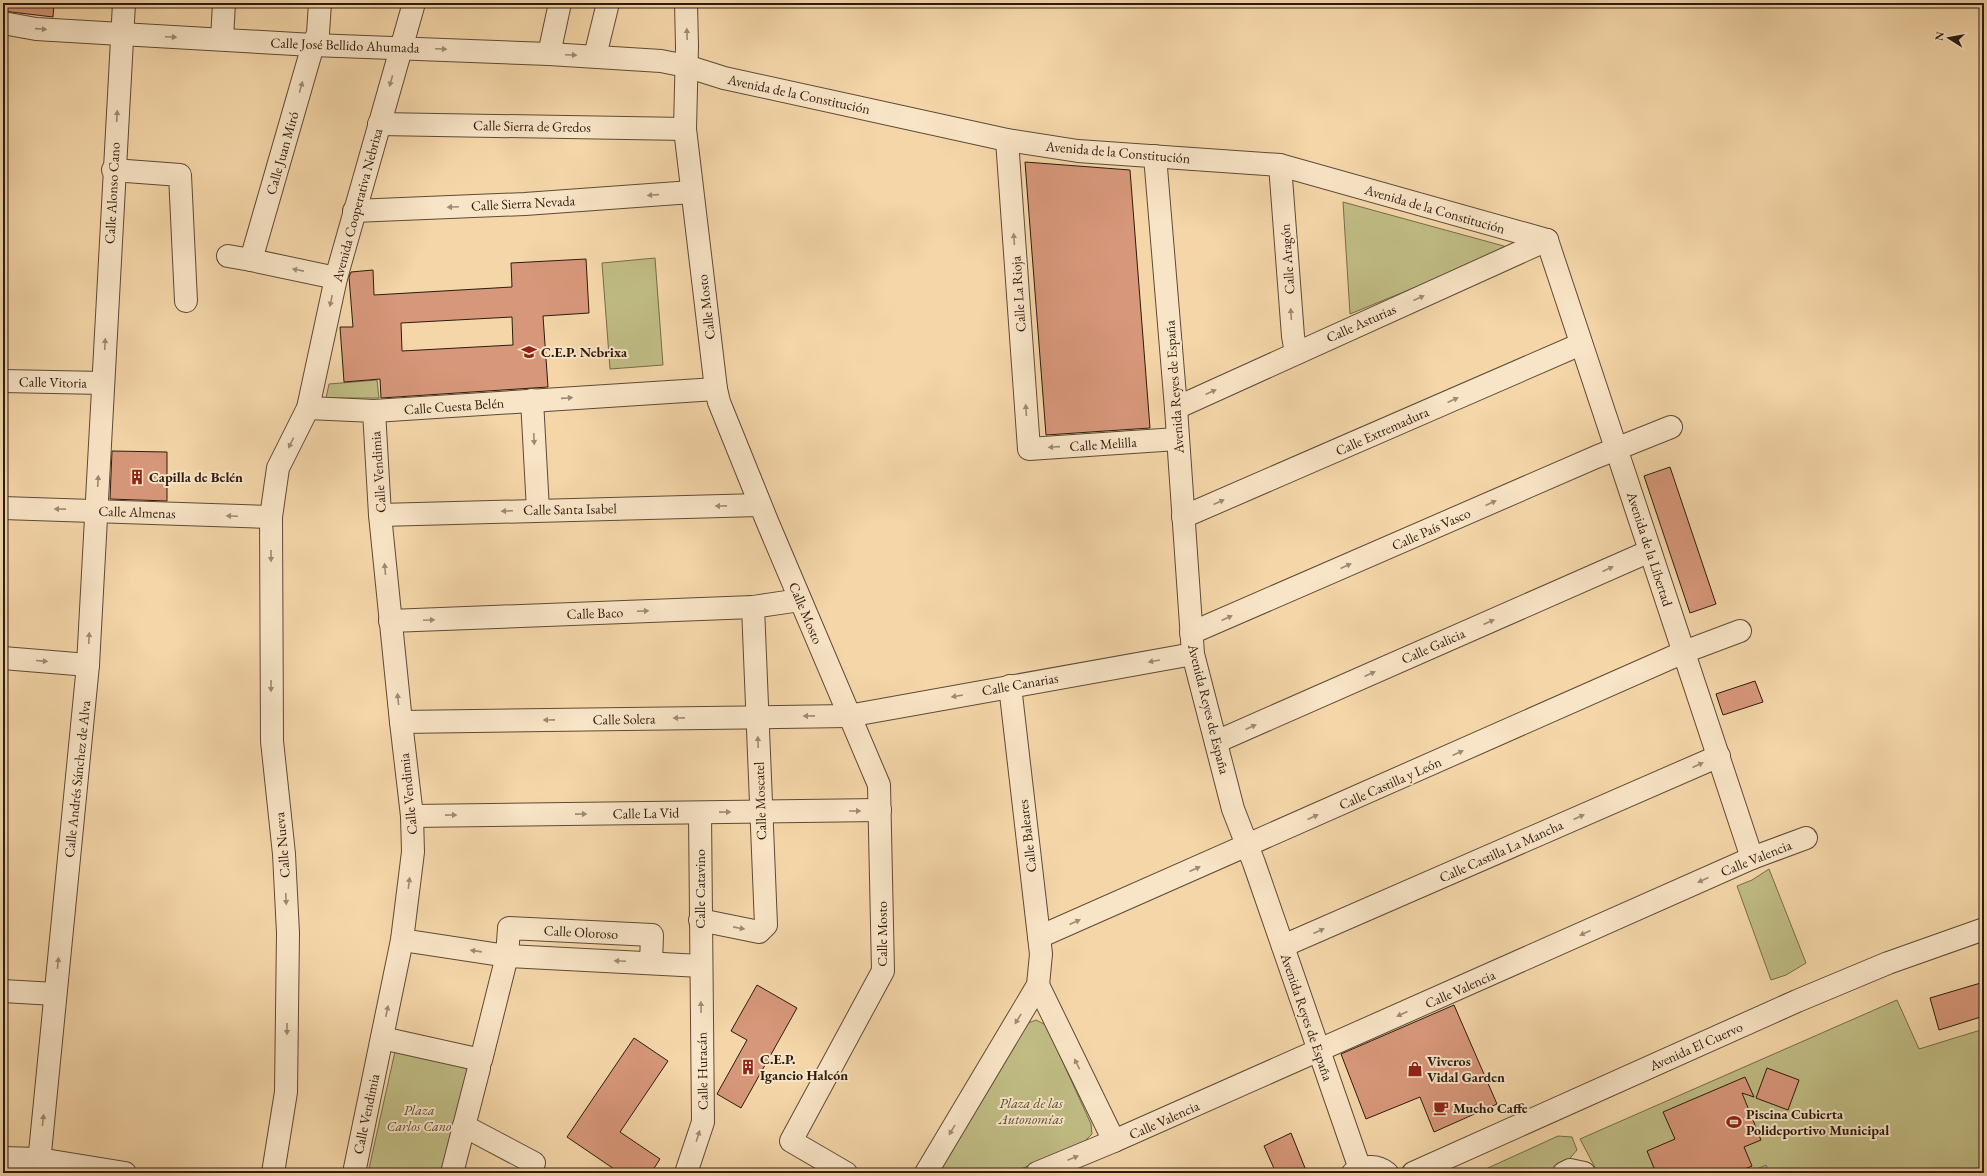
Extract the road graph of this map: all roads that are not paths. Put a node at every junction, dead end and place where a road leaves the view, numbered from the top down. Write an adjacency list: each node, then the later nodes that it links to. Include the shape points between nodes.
1 (124, 3): 9 (street, Calle Alonso Cano)
2 (224, 3): 10 (street)
3 (320, 3): 11 (street, Calle Juan Miró, via 318,33)
4 (414, 3): 12 (street, Avenida Cooperativa Nebrixa)
5 (558, 3): 13 (street)
6 (608, 3): 14 (street)
7 (686, 3): 15 (street, Calle Mosto, one-way to 7)
8 (3, 22): 9 (street, Calle José Bellido Ahumada, one-way to 9, via 36,29)
9 (122, 34): 10 (street, Calle José Bellido Ahumada, one-way to 10); 21 (street, Calle Alonso Cano, one-way to 9)
10 (222, 39): 11 (street, Calle José Bellido Ahumada)
11 (313, 45): 12 (street, Calle José Bellido Ahumada); 26 (street, Calle Juan Miró, one-way to 11)
12 (401, 48): 13 (street, Calle José Bellido Ahumada, one-way to 13); 16 (street, Avenida Cooperativa Nebrixa, one-way to 16)
13 (549, 54): 14 (street, Calle José Bellido Ahumada, one-way to 14)
14 (595, 56): 15 (street, Calle José Bellido Ahumada, via 661,61)
15 (686, 66): 17 (street, Calle Mosto); 18 (street, Avenida de la Constitución, via 724,78)
16 (379, 124): 17 (street, Calle Sierra de Gredos); 23 (street, Avenida Cooperativa Nebrixa)
17 (685, 129): 22 (street, Calle Mosto)
18 (1007, 140): 19 (street, Avenida de la Constitución, via 1078,151); 41 (street, Calle La Rioja, one-way to 18)
19 (1155, 156): 20 (street, Avenida de la Constitución); 36 (street, Avenida Reyes de España)
20 (1280, 165): 24 (street, Avenida de la Constitución); 30 (street, Calle Aragón, one-way to 20)
21 (113, 170): 28 (street, via 180,175); 32 (street, Calle Alonso Cano, one-way to 21)
22 (692, 192): 23 (street, Calle Sierra Nevada, one-way to 23, via 525,204); 33 (street, Calle Mosto)
23 (354, 211): 27 (street, Avenida Cooperativa Nebrixa)
24 (1547, 240): 29 (street, Avenida de la Libertad); 30 (street, Calle Asturias, one-way to 24)
25 (228, 256): 26 (street)
26 (251, 260): 27 (street, one-way to 26)
27 (336, 278): 35 (street, Avenida Cooperativa Nebrixa, one-way to 35)
28 (186, 301)
29 (1581, 344): 40 (street, Avenida de la Libertad); 48 (street, Calle Extremadura, one-way to 29)
30 (1296, 353): 36 (street, Calle Asturias, one-way to 30)
31 (3, 381): 32 (street, Calle Vitoria)
32 (103, 383): 44 (street, Calle Andrés Sánchez de Alva, one-way to 32)
33 (716, 389): 34 (street, Calle Cuesta Belén, one-way to 33); 42 (street, Calle Mosto)
34 (532, 400): 37 (street, Calle Cuesta Belén); 45 (street, one-way to 45)
35 (308, 408): 37 (street, Calle Cuesta Belén); 47 (street, one-way to 47, via 278,468)
36 (1176, 408): 39 (street, Avenida Reyes de España)
37 (374, 411): 46 (street, Calle Vendimia)
38 (1671, 427): 40 (street, Calle País Vasco)
39 (1177, 439): 41 (street, Calle Melilla, one-way to 41); 48 (street, Avenida Reyes de España)
40 (1616, 448): 49 (street, Avenida de la Libertad); 54 (street, Calle País Vasco, one-way to 40)
41 (1029, 449)
42 (760, 505): 45 (street, Calle Santa Isabel, one-way to 45); 50 (street, Calle Mosto)
43 (3, 508): 44 (street, Calle Almenas, one-way to 43)
44 (97, 510): 47 (street, Calle Almenas, one-way to 44); 57 (street, Calle Andrés Sánchez de Alva, one-way to 44)
45 (538, 510): 46 (street, Calle Santa Isabel, one-way to 46)
46 (380, 515): 52 (street, Calle Vendimia, one-way to 46)
47 (271, 517): 90 (street, Calle Nueva, one-way to 90, via 272,741 284,854 288,933 286,1092)
48 (1183, 518): 54 (street, Avenida Reyes de España)
49 (1650, 551): 55 (street, Avenida de la Libertad); 62 (street, Calle Galicia, one-way to 49)
50 (800, 600): 51 (street, Calle Baco); 59 (street, Calle Mosto)
51 (753, 606): 52 (street, Calle Baco, one-way to 51); 60 (street, Calle Moscatel)
52 (390, 622): 61 (street, Calle Vendimia, one-way to 52)
53 (1740, 631): 55 (street, Calle Castilla y León)
54 (1192, 644): 58 (street, Calle Canarias, one-way to 58); 62 (street, Avenida Reyes de España)
55 (1684, 652): 63 (street, Avenida de la Libertad); 69 (street, Calle Castilla y León, one-way to 55)
56 (3, 658): 57 (street, one-way to 57)
57 (88, 665): 80 (street, Calle Andrés Sánchez de Alva, one-way to 57)
58 (1010, 686): 59 (street, Calle Canarias, one-way to 59); 73 (street, Calle Baleares)
59 (848, 716): 60 (street, Calle Solera, one-way to 60); 64 (street, Calle Mosto, via 879,785)
60 (757, 717): 61 (street, Calle Solera, one-way to 61); 65 (street, Calle Moscatel, one-way to 60)
61 (401, 722): 67 (street, Calle Vendimia)
62 (1216, 742): 69 (street, Avenida Reyes de España, via 1233,809)
63 (1719, 756): 70 (street, Avenida de la Libertad); 75 (street, Calle Castilla La Mancha, one-way to 63)
64 (880, 810): 65 (street, Calle La Vid, one-way to 64); 95 (street, Calle Mosto, via 884,971 791,1141)
65 (761, 811): 66 (street, Calle La Vid, one-way to 65); 71 (street, Calle Moscatel, one-way to 65, via 759,932 766,925)
66 (700, 812): 67 (street, Calle La Vid, one-way to 66); 71 (street, Calle Catavino)
67 (412, 816): 74 (street, Calle Vendimia, one-way to 67, via 414,852)
68 (1806, 838): 70 (street, Calle Valencia)
69 (1248, 846): 73 (street, Calle Castilla y León, one-way to 69); 75 (street, Avenida Reyes de España)
70 (1752, 858): 82 (street, Calle Valencia, one-way to 82)
71 (700, 920): 77 (street, Calle Catavino)
72 (1984, 929): 99 (street, Avenida El Cuervo, via 1888,963)
73 (1039, 937): 78 (street, Calle Baleares, via 1041,954)
74 (402, 940): 76 (street, Calle Oloroso, one-way to 74); 81 (street, Calle Vendimia, one-way to 74)
75 (1283, 946): 82 (street, Avenida Reyes de España)
76 (507, 956): 77 (street, Calle Oloroso); 83 (street)
77 (700, 966): 94 (street, Calle Huracán, one-way to 77, via 702,1122)
78 (1038, 985): 85 (street, one-way to 78); 96 (street, one-way to 96)
79 (3, 991): 80 (street)
80 (55, 994): 87 (street, Calle Andrés Sánchez de Alva, one-way to 80)
81 (382, 1038): 83 (street); 91 (street, Calle Vendimia)
82 (1319, 1051): 85 (street, Calle Valencia); 88 (street, Avenida Reyes de España)
83 (480, 1064): 84 (street)
84 (464, 1126): 92 (street); 93 (street, via 534,1163)
85 (1114, 1142): 97 (street, one-way to 85)
86 (3, 1158): 87 (street)
87 (39, 1166): 89 (street)
88 (1356, 1171): 98 (street, via 1376,1167)
89 (125, 1173)
90 (273, 1173)
91 (354, 1173)
92 (452, 1173)
93 (529, 1173)
94 (686, 1173)
95 (846, 1173)
96 (926, 1173)
97 (1037, 1173)
98 (1387, 1173)
99 (1413, 1173)
100 (1564, 1173): 101 (street, via 1570,1170)
101 (1584, 1173)

